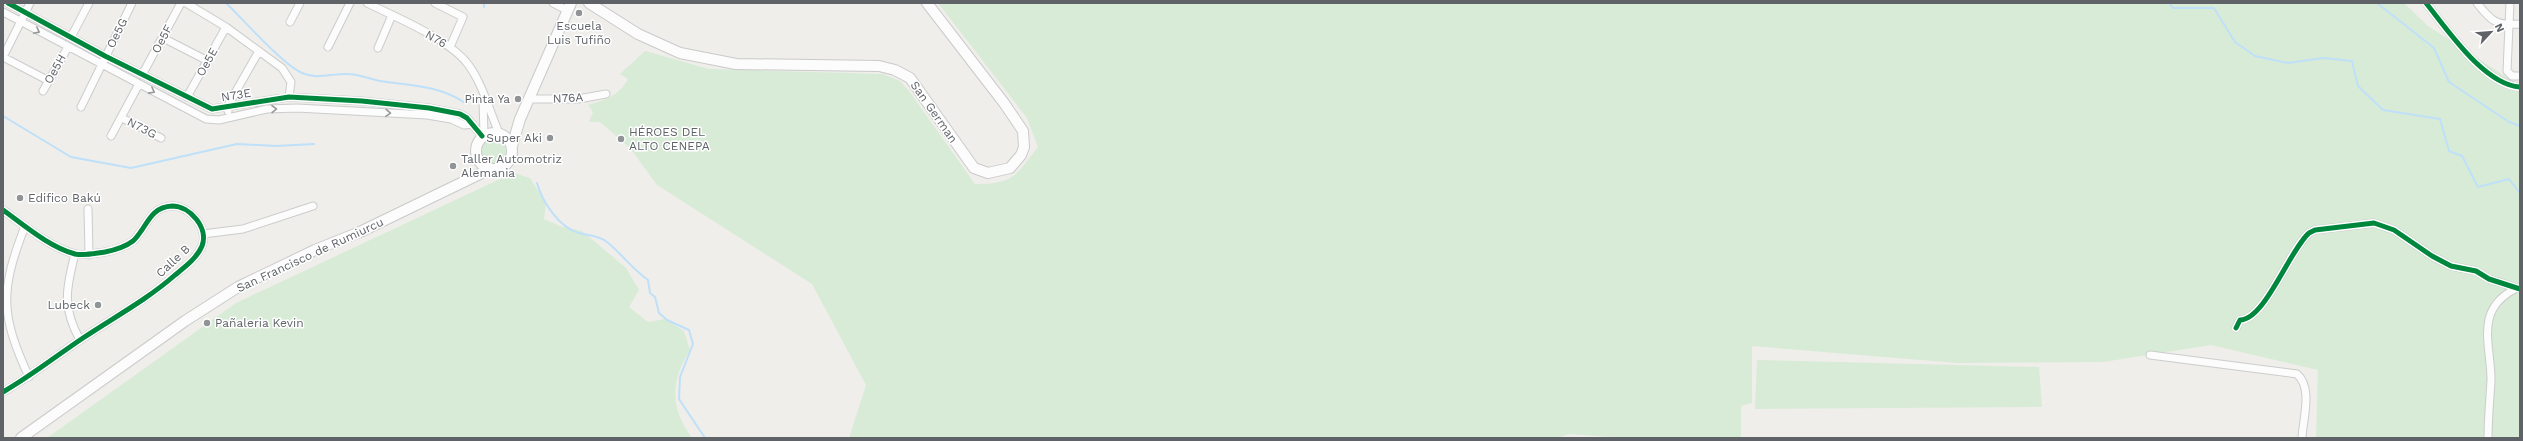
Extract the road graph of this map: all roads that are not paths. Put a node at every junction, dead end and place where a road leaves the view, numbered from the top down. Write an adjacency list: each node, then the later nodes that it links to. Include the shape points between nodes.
1 (8, 3): 19 (street, N73E)
2 (30, 3): 19 (street)
3 (90, 3): 26 (street)
4 (132, 3): 33 (street, Oe5G)
5 (181, 3): 27 (street, Oe5F)
6 (186, 3): 25 (street)
7 (300, 3): 21 (street)
8 (350, 3): 28 (street)
9 (367, 3): 20 (street, N76)
10 (436, 3): 30 (street, via 463,17)
11 (553, 3): 17 (street)
12 (589, 3): 13 (main road, San German, via 638,34 680,53 736,64 879,66 895,70 910,78 974,168 988,173 1010,168 1024,147 1023,131)
13 (927, 3)
14 (2426, 3): 41 (street, via 2484,71 2505,84)
15 (2477, 3): 24 (street, via 2494,22)
16 (2510, 3): 24 (street)
17 (569, 7): 47 (main road)
18 (3, 12): 22 (street, N73E)
19 (25, 12): 22 (street); 26 (street, N73E)
20 (392, 15): 30 (street, N76); 31 (street)
21 (290, 22)
22 (21, 23): 29 (street, N73E, one-way to 29); 34 (street)
23 (2520, 24): 24 (street)
24 (2508, 25): 38 (street, via 2506,71 2512,76)
25 (226, 27): 32 (street); 35 (street, Oe5E)
26 (71, 37): 33 (street, N73E)
27 (163, 38): 35 (street); 37 (street, Oe5F)
28 (328, 46)
29 (68, 47): 36 (street, N73E); 39 (street, Oe5H)
30 (450, 47): 46 (street, N76, via 473,72)
31 (378, 48)
32 (259, 51): 45 (street, via 289,75); 51 (street)
33 (105, 56): 36 (street, Oe5G); 37 (street, N73E)
34 (3, 57): 39 (street)
35 (208, 61): 44 (street, Oe5E)
36 (102, 65): 40 (street, N73E); 50 (street, Oe5G)
37 (142, 75): 44 (street, N73E)
38 (2520, 76)
39 (49, 81): 42 (street, Oe5H)
40 (139, 84): 56 (street, N73E, one-way to 56, via 206,119); 57 (street)
41 (2520, 87)
42 (43, 91)
43 (606, 94): 47 (street, N76A, via 578,99)
44 (187, 97): 51 (street, N73E, via 212,109)
45 (289, 97): 48 (street, N73E); 51 (street, N73E)
46 (483, 97): 60 (street, N76); 62 (street, N76)
47 (530, 99): 58 (main road)
48 (350, 100): 49 (street, N73E); 53 (street)
49 (362, 101): 52 (street, N73E); 54 (street)
50 (81, 107)
51 (227, 107): 56 (street)
52 (429, 108): 55 (street); 59 (street, N73E, via 460,114)
53 (349, 111): 54 (street, N73E); 56 (street, N73E, one-way to 53, via 268,108)
54 (362, 112): 55 (street, N73E, one-way to 55)
55 (428, 116): 59 (street, N73E, via 451,119 464,125)
56 (230, 117)
57 (122, 118): 61 (street); 63 (street, N73G)
58 (520, 119): 60 (main road); 64 (main road)
59 (473, 124): 62 (street, N73E)
60 (499, 133): 62 (main road); 64 (main road, via 510,140)
61 (111, 136)
62 (483, 136): 65 (main road, via 476,147)
63 (161, 138)
64 (512, 146): 66 (main road, via 512,155 506,165)
65 (477, 159): 66 (main road); 67 (main road)
66 (490, 169): 67 (main road, San Francisco de Rumiurcu)
67 (467, 178): 81 (main road, San Francisco de Rumiurcu, via 360,232 315,250 238,287 184,321)
68 (313, 206): 72 (street, via 243,228)
69 (88, 209): 74 (street)
70 (3, 210): 71 (street)
71 (25, 226): 73 (street); 79 (street, via 10,260 4,285 4,310 12,343)
72 (203, 234): 74 (street, via 193,215 179,207 170,206 160,209 146,221 133,240 117,250); 77 (street, Calle B, via 202,246 193,259 168,282)
73 (75, 254): 74 (street); 77 (street, via 68,284 67,303 70,322)
74 (89, 255)
75 (2517, 289): 76 (street, via 2476,271 2451,266 2394,230 2367,223 2353,227 2315,230 2309,233 2261,305 2248,318 2240,320); 83 (street, via 2499,300 2488,324 2486,340 2491,379)
76 (2236, 328)
77 (80, 340): 79 (street, Calle B)
78 (2150, 355): 82 (street, via 2297,374 2303,378 2306,390)
79 (29, 377): 80 (street, Calle B)
80 (3, 392)
81 (21, 438)
82 (2302, 438)
83 (2488, 438)

